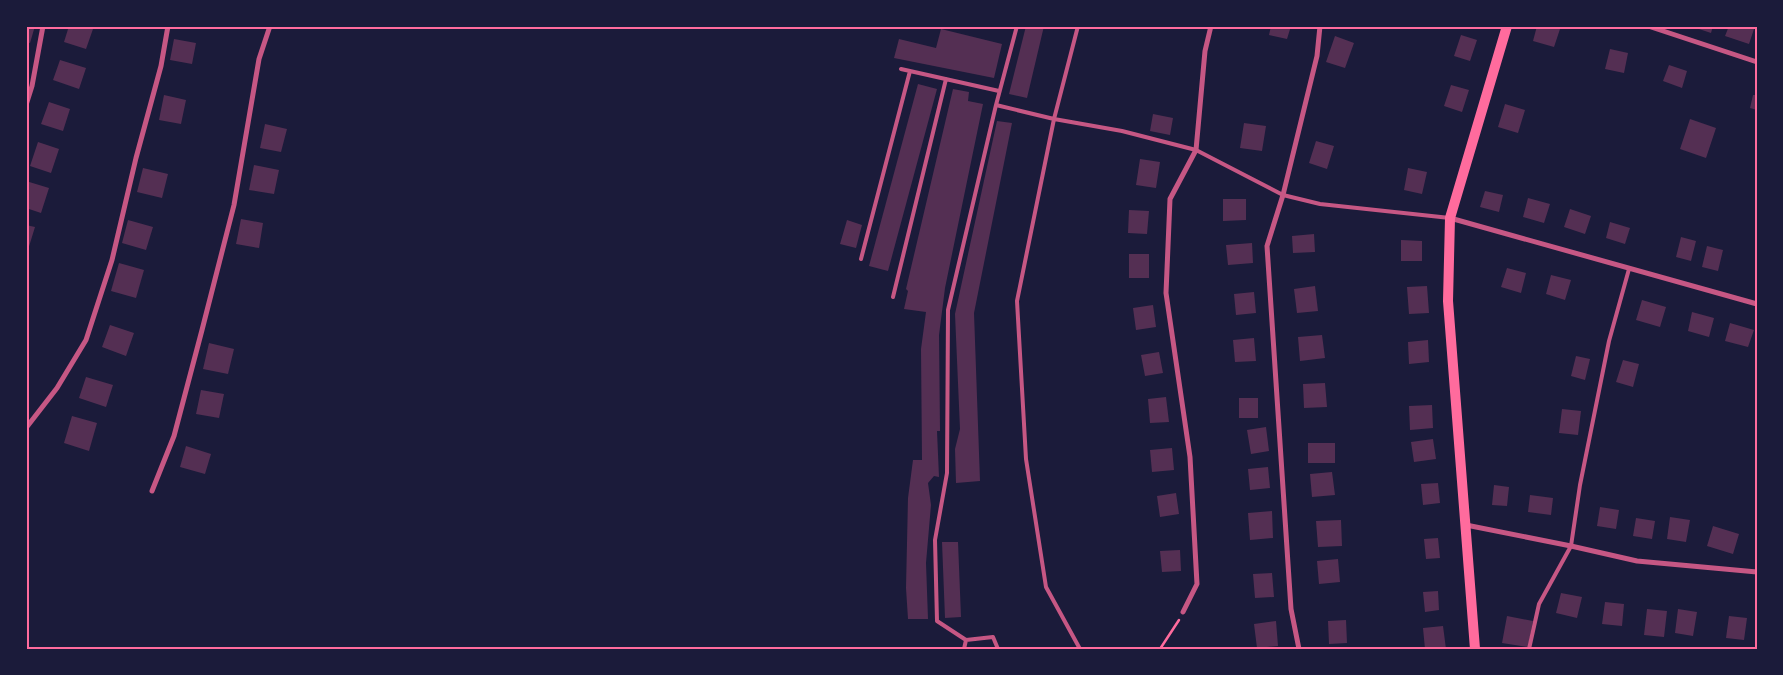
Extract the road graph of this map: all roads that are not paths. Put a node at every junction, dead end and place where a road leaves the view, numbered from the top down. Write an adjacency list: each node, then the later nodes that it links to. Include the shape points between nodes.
1 (43, 26): 15 (street)
2 (168, 26): 25 (street, via 112,260 86,340 57,388)
3 (270, 26): 26 (street, via 259,59 234,206 205,321 174,436)
4 (1017, 26): 14 (lane)
5 (1078, 26): 17 (lane)
6 (1211, 26): 18 (street, via 1205,51)
7 (1320, 26): 19 (street, via 1316,56)
8 (1507, 26): 20 (main road)
9 (1648, 26): 10 (street)
10 (1757, 62)
11 (901, 69): 12 (lane)
12 (910, 71): 13 (lane); 21 (lane)
13 (946, 79): 14 (lane); 23 (lane)
14 (999, 91): 16 (lane)
15 (26, 105)
16 (996, 105): 17 (lane); 31 (lane, via 948,310 947,473 935,540 937,621)
17 (1054, 119): 18 (lane); 34 (lane, via 1017,301 1026,459 1046,587)
18 (1196, 150): 19 (lane); 30 (street, via 1170,199 1166,293 1190,457 1198,584)
19 (1282, 195): 20 (lane, via 1320,204); 35 (street, via 1267,246 1292,609)
20 (1450, 218): 22 (street); 27 (main road, via 1448,301)
21 (862, 259)
22 (1629, 269): 24 (street); 28 (lane, via 1598,399)
23 (894, 297)
24 (1757, 304)
25 (26, 428)
26 (152, 491)
27 (1465, 525): 28 (street); 36 (main road)
28 (1571, 546): 29 (street, via 1637,561); 37 (lane, via 1539,604)
29 (1757, 572)
30 (1184, 612)
31 (966, 640): 32 (lane); 33 (lane, via 993,637)
32 (964, 649)
33 (998, 649)
34 (1080, 649)
35 (1299, 649)
36 (1475, 649)
37 (1530, 649)

